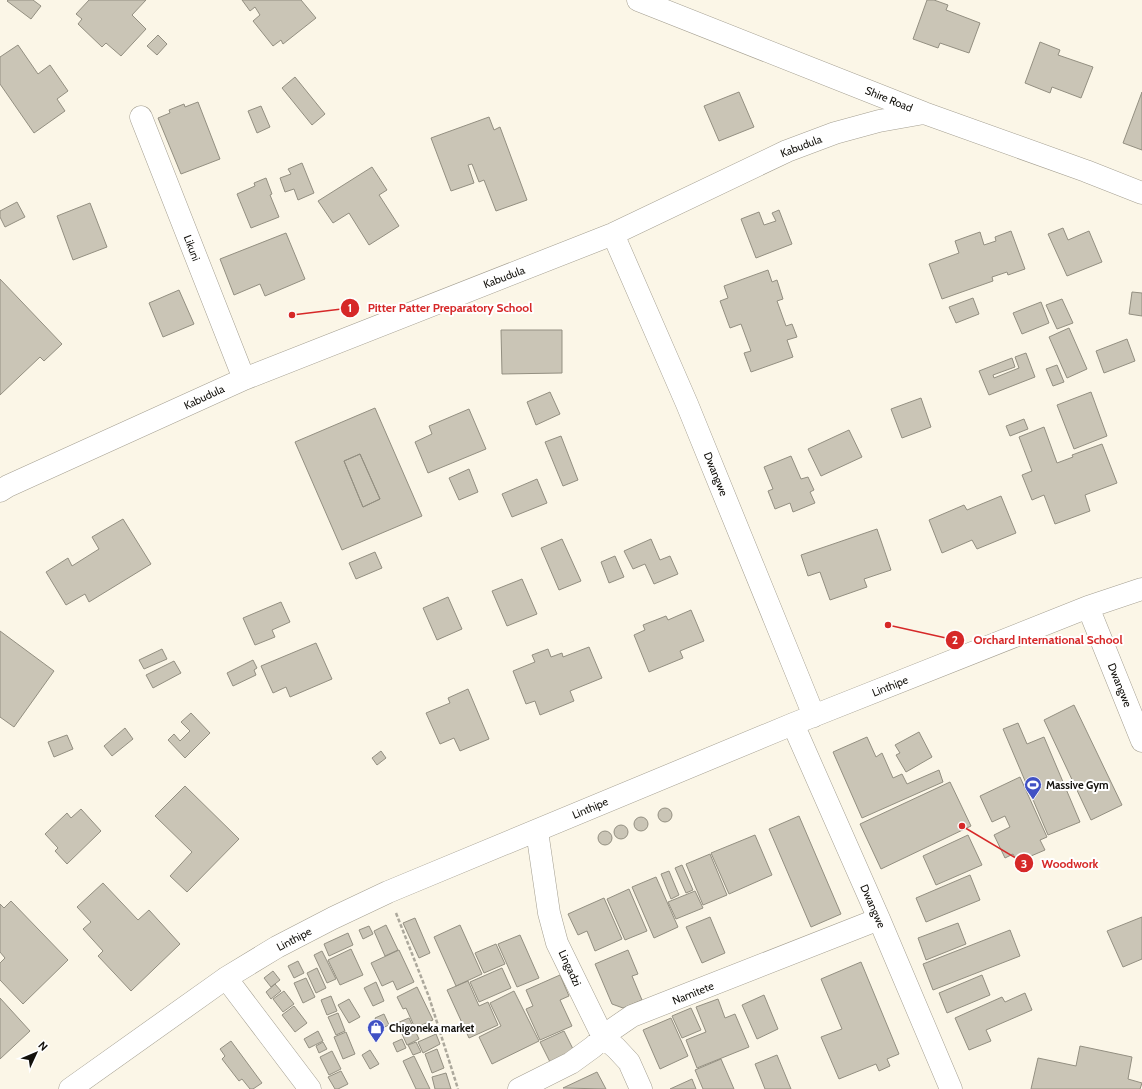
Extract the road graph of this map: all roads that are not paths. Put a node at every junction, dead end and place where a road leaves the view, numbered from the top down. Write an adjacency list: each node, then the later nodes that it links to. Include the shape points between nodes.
1 (638, 0): 2 (street, Shire Road)
2 (924, 113): 4 (street, Shire Road); 5 (street, Kabudula, via 879,120 787,151)
3 (141, 117): 6 (street, Likuni)
4 (1142, 193)
5 (613, 234): 6 (street, Kabudula); 10 (street, Dwangwe, via 687,404)
6 (244, 379): 7 (street, Kabudula)
7 (3, 485)
8 (1142, 589): 9 (street, Linthipe)
9 (1088, 607): 10 (street, Linthipe); 12 (street, Dwangwe)
10 (814, 716): 11 (street, Linthipe)
11 (793, 724): 13 (street, Linthipe); 14 (street, Dwangwe)
12 (1142, 741)
13 (536, 831): 15 (street, Linthipe, via 388,892 333,918 277,947); 16 (street, Lingadzi, via 557,942)
14 (879, 919): 16 (street, Namitete, via 632,1016); 21 (street, Dwangwe)
15 (226, 978): 17 (street, Linthipe); 18 (street)
16 (603, 1038): 19 (street, Namitete, via 572,1063); 20 (street, Lingadzi, via 629,1062)
17 (70, 1089)
18 (310, 1089)
19 (519, 1089)
20 (641, 1089)
21 (951, 1089)

